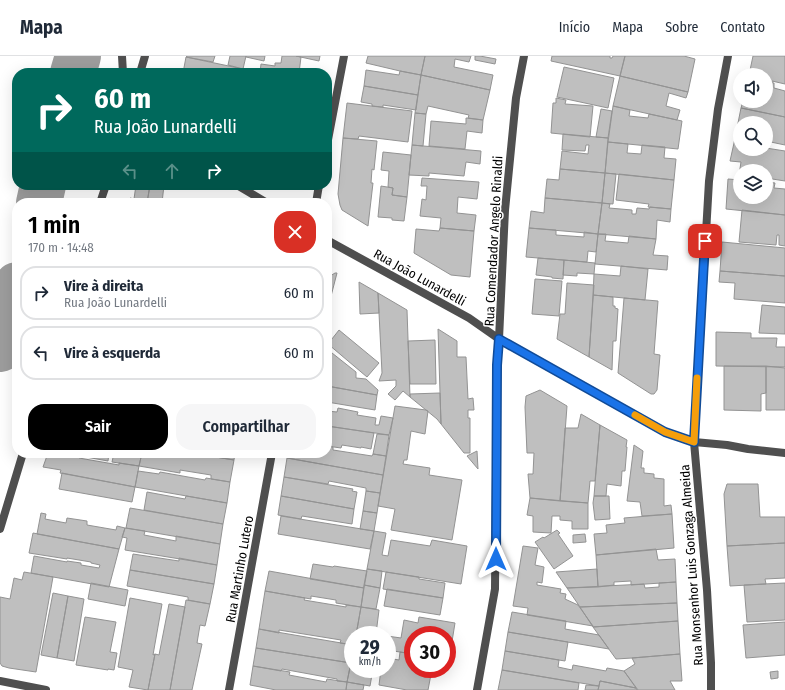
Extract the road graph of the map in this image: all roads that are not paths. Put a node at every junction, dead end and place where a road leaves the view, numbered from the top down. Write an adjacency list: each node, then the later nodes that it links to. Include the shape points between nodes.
1 (122, 56): 6 (street)
2 (145, 56): 7 (street)
3 (344, 56): 8 (street)
4 (524, 56): 12 (street, Rua Comendador Angelo Rinaldi, via 516,98 505,210)
5 (728, 56): 13 (street, Rua Monsenhor Luis Gonzaga Almeida, via 709,181)
6 (123, 68)
7 (141, 68)
8 (332, 119)
9 (245, 190): 10 (street)
10 (259, 198)
11 (332, 243): 12 (street, Rua João Lunardelli, via 469,318)
12 (499, 339): 13 (street, Rua João Lunardelli, via 665,432); 21 (street, Rua Comendador Angelo Rinaldi, via 495,589)
13 (694, 442): 14 (street, Rua João Lunardelli, via 748,450); 22 (street, Rua Monsenhor Luis Gonzaga Almeida, via 707,590)
14 (785, 452)
15 (21, 458): 17 (street)
16 (271, 458): 20 (street, Rua Martinho Lutero)
17 (0, 529)
18 (0, 682): 19 (street)
19 (46, 690)
20 (229, 690)
21 (477, 690)
22 (711, 690)

